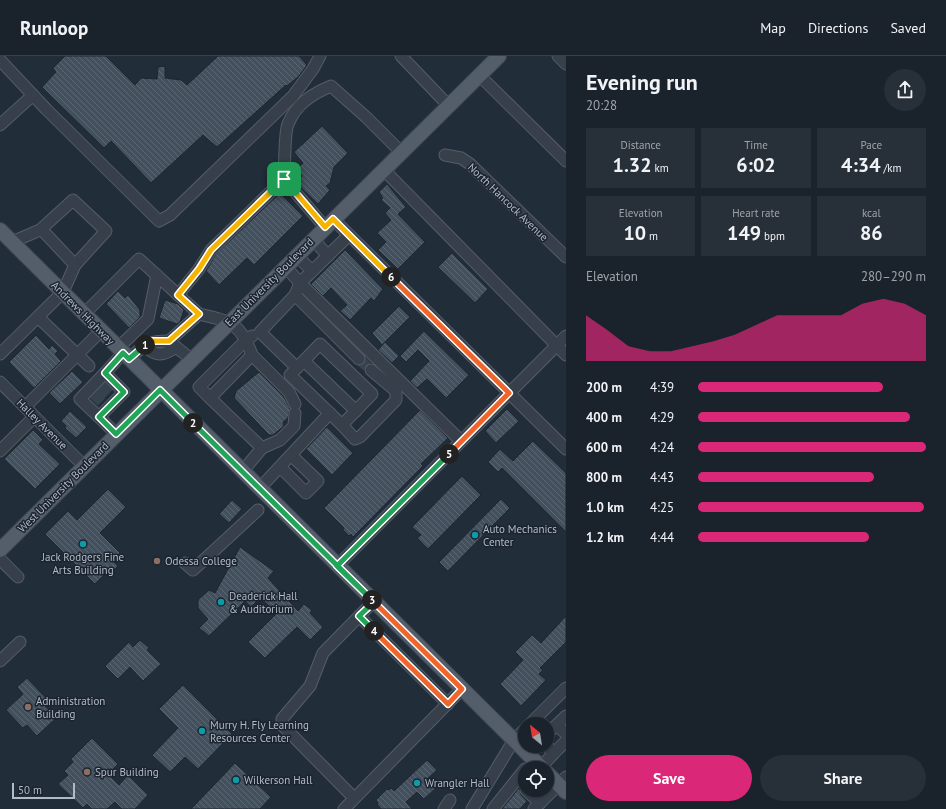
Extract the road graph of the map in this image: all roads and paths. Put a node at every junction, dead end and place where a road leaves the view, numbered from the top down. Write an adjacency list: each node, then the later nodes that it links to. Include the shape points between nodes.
1 (320, 56): 8 (street, via 293,96 170,215 158,221)
2 (401, 56): 9 (street)
3 (499, 56): 7 (main road, East University Boulevard)
4 (558, 56): 6 (street)
5 (0, 60): 8 (street)
6 (566, 64)
7 (479, 75): 9 (main road, East University Boulevard); 13 (street)
8 (33, 95): 10 (street)
9 (448, 105): 11 (main road, East University Boulevard)
10 (0, 125)
11 (401, 152): 14 (main road, East University Boulevard); 15 (street, via 331,86 316,92 301,103 287,125)
12 (445, 155): 24 (street, North Hancock Avenue, via 461,158 470,164)
13 (566, 161)
14 (383, 169): 16 (main road, East University Boulevard); 42 (street)
15 (284, 179): 16 (street); 31 (street, via 211,250)
16 (329, 223): 19 (street); 20 (main road, East University Boulevard)
17 (0, 230): 21 (main road, Andrews Highway)
18 (40, 230): 21 (street); 25 (street); 25 (street, via 73,200 106,231)
19 (349, 235): 23 (street); 58 (street)
20 (313, 239): 22 (main road, East University Boulevard); 23 (street)
21 (12, 242): 30 (main road, Andrews Highway)
22 (296, 255): 26 (main road, East University Boulevard); 27 (street)
23 (328, 256): 27 (street)
24 (566, 257)
25 (75, 264): 30 (street)
26 (285, 266): 29 (street); 36 (main road, East University Boulevard)
27 (312, 271): 29 (street)
28 (156, 275): 31 (street); 33 (street, via 139,259); 46 (street, via 148,319)
29 (300, 283): 32 (street); 67 (street)
30 (63, 292): 33 (main road, Andrews Highway); 35 (street)
31 (178, 295): 34 (street)
32 (295, 295): 38 (street); 43 (street)
33 (84, 314): 37 (main road, Andrews Highway)
34 (199, 314): 36 (street); 41 (street)
35 (38, 316): 44 (street); 45 (street)
36 (229, 321): 40 (street); 49 (main road, East University Boulevard)
37 (101, 331): 45 (street); 46 (main road, Andrews Highway)
38 (260, 332): 40 (street); 51 (street)
39 (566, 336): 42 (street)
40 (247, 339): 47 (street); 59 (street, via 199,387)
41 (173, 344): 46 (street, via 167,354 153,354 144,346); 49 (street)
42 (557, 346): 48 (street); 58 (street)
43 (350, 350): 50 (street); 56 (street, via 361,353)
44 (0, 354)
45 (77, 354): 52 (street); 60 (street)
46 (123, 354): 54 (street); 57 (main road, Andrews Highway)
47 (252, 355): 59 (street); 68 (street, via 289,392 295,409 294,426 280,440)
48 (566, 355)
49 (191, 359): 57 (main road, East University Boulevard)
50 (359, 359)
51 (301, 364): 61 (street); 61 (street, via 320,344 372,394); 62 (street, via 290,375)
52 (89, 366)
53 (371, 370): 56 (street)
54 (105, 373): 64 (street, via 124,392); 64 (street, via 95,388 80,399)
55 (0, 382): 60 (street, Halley Avenue)
56 (387, 382): 65 (street, via 396,391 396,400 360,437 356,439 351,436)
57 (160, 390): 66 (main road, West University Boulevard); 74 (main road, Andrews Highway)
58 (509, 393): 67 (street); 69 (street)
59 (210, 398): 68 (street)
60 (25, 407): 63 (street, Halley Avenue)
61 (356, 411): 65 (street)
62 (330, 413): 65 (street); 71 (street)
63 (34, 416): 70 (street); 72 (street, Halley Avenue)
64 (99, 417): 66 (street)
65 (342, 425)
66 (116, 434): 72 (main road, West University Boulevard)
67 (461, 441): 80 (street)
68 (262, 448): 74 (street)
69 (566, 449)
70 (0, 451)
71 (291, 455): 73 (street); 73 (street, via 318,481 306,493)
72 (84, 466): 77 (main road, West University Boulevard)
73 (280, 467): 75 (street)
74 (242, 472): 75 (main road, Andrews Highway)
75 (259, 489): 80 (main road, Andrews Highway)
76 (258, 510): 79 (street, via 193,570)
77 (0, 550)
78 (0, 559): 81 (street)
79 (185, 563)
80 (337, 566): 82 (main road, Andrews Highway)
81 (18, 577)
82 (374, 602): 83 (street); 87 (main road, Andrews Highway)
83 (359, 616): 88 (street); 107 (street, via 323,653 310,686 282,719 283,726)
84 (20, 642): 85 (street)
85 (0, 661)
86 (566, 688): 90 (street)
87 (462, 689): 88 (street); 95 (main road, Andrews Highway)
88 (448, 704): 107 (street)
89 (566, 716): 91 (street)
90 (537, 717)
91 (557, 725): 92 (street); 93 (street)
92 (554, 728)
93 (566, 734)
94 (518, 736): 95 (street)
95 (514, 740): 99 (main road, Andrews Highway); 110 (street)
96 (566, 741): 97 (street)
97 (554, 747)
98 (548, 753): 100 (street)
99 (531, 761)
100 (541, 761)
101 (554, 778): 105 (main road, Andrews Highway)
102 (518, 779): 103 (street)
103 (515, 781): 104 (street); 111 (street)
104 (518, 784)
105 (563, 784): 108 (street)
106 (530, 797): 108 (street)
107 (354, 798): 109 (street)
108 (537, 806)
109 (344, 809)
110 (472, 809)
111 (493, 809)

